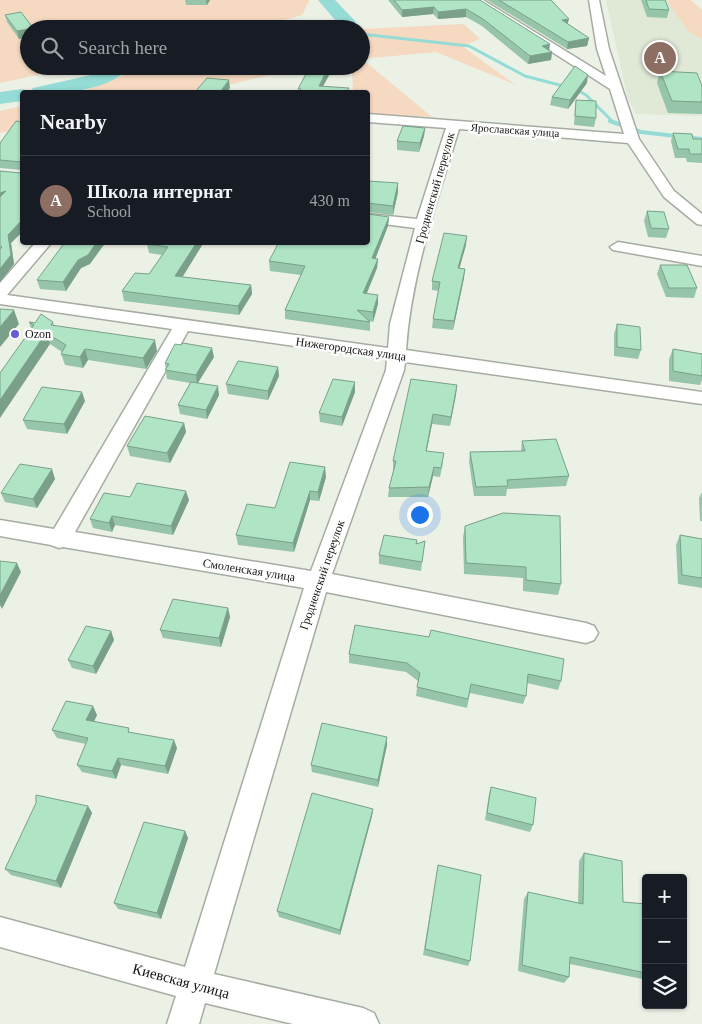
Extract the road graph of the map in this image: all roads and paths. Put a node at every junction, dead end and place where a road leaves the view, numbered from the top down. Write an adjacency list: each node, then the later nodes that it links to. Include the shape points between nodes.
1 (476, 0): 3 (street)
2 (594, 0): 3 (street)
3 (614, 86): 6 (street)
4 (370, 118): 5 (street, Ярославская улица)
5 (453, 126): 6 (street, Ярославская улица); 9 (street, Гродненский переулок)
6 (632, 139): 8 (street, via 669,194)
7 (370, 218): 9 (street)
8 (702, 221)
9 (423, 224): 16 (street, Гродненский переулок, via 399,324)
10 (42, 245): 13 (street)
11 (618, 248): 12 (street)
12 (702, 261)
13 (0, 293)
14 (0, 299): 15 (street, Нижегородская улица)
15 (183, 325): 16 (street, Нижегородская улица); 19 (street)
16 (398, 356): 17 (street, Нижегородская улица); 20 (street, Гродненский переулок)
17 (702, 398)
18 (0, 528): 19 (street, Смоленская улица)
19 (60, 540): 20 (street, Смоленская улица)
20 (318, 581): 21 (street, Смоленская улица); 23 (street, Гродненский переулок)
21 (586, 633)
22 (0, 932): 23 (street, Киевская улица)
23 (194, 985): 24 (street, Гродненский переулок); 25 (street, Киевская улица)
24 (183, 1024)
25 (363, 1024)

